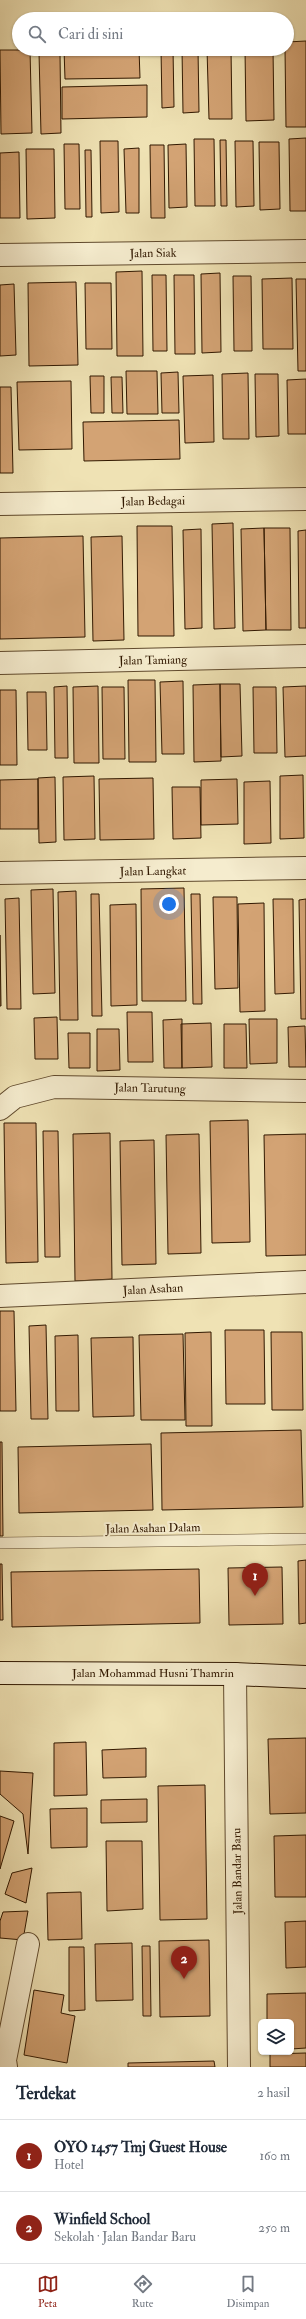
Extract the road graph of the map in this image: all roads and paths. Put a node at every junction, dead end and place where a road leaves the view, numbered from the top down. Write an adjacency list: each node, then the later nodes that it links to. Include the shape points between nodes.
1 (306, 251): 2 (street, Jalan Siak)
2 (0, 255)
3 (306, 499): 4 (street, Jalan Bedagai)
4 (0, 504)
5 (306, 656): 6 (street, Jalan Tamiang)
6 (0, 663)
7 (306, 868): 8 (street, Jalan Langkat)
8 (0, 873)
9 (306, 1091): 10 (street, Jalan Tarutung, via 54,1087 15,1097)
10 (0, 1109)
11 (306, 1282): 12 (street, Jalan Asahan)
12 (0, 1296)
13 (306, 1540): 14 (lane, Jalan Asahan Dalam)
14 (0, 1543)
15 (0, 1673): 16 (street, Jalan Mohammad Husni Thamrin)
16 (235, 1674): 17 (street, Jalan Mohammad Husni Thamrin); 20 (street, Jalan Bandar Baru)
17 (306, 1677)
18 (28, 1944): 19 (street)
19 (4, 2062)
20 (240, 2067)

